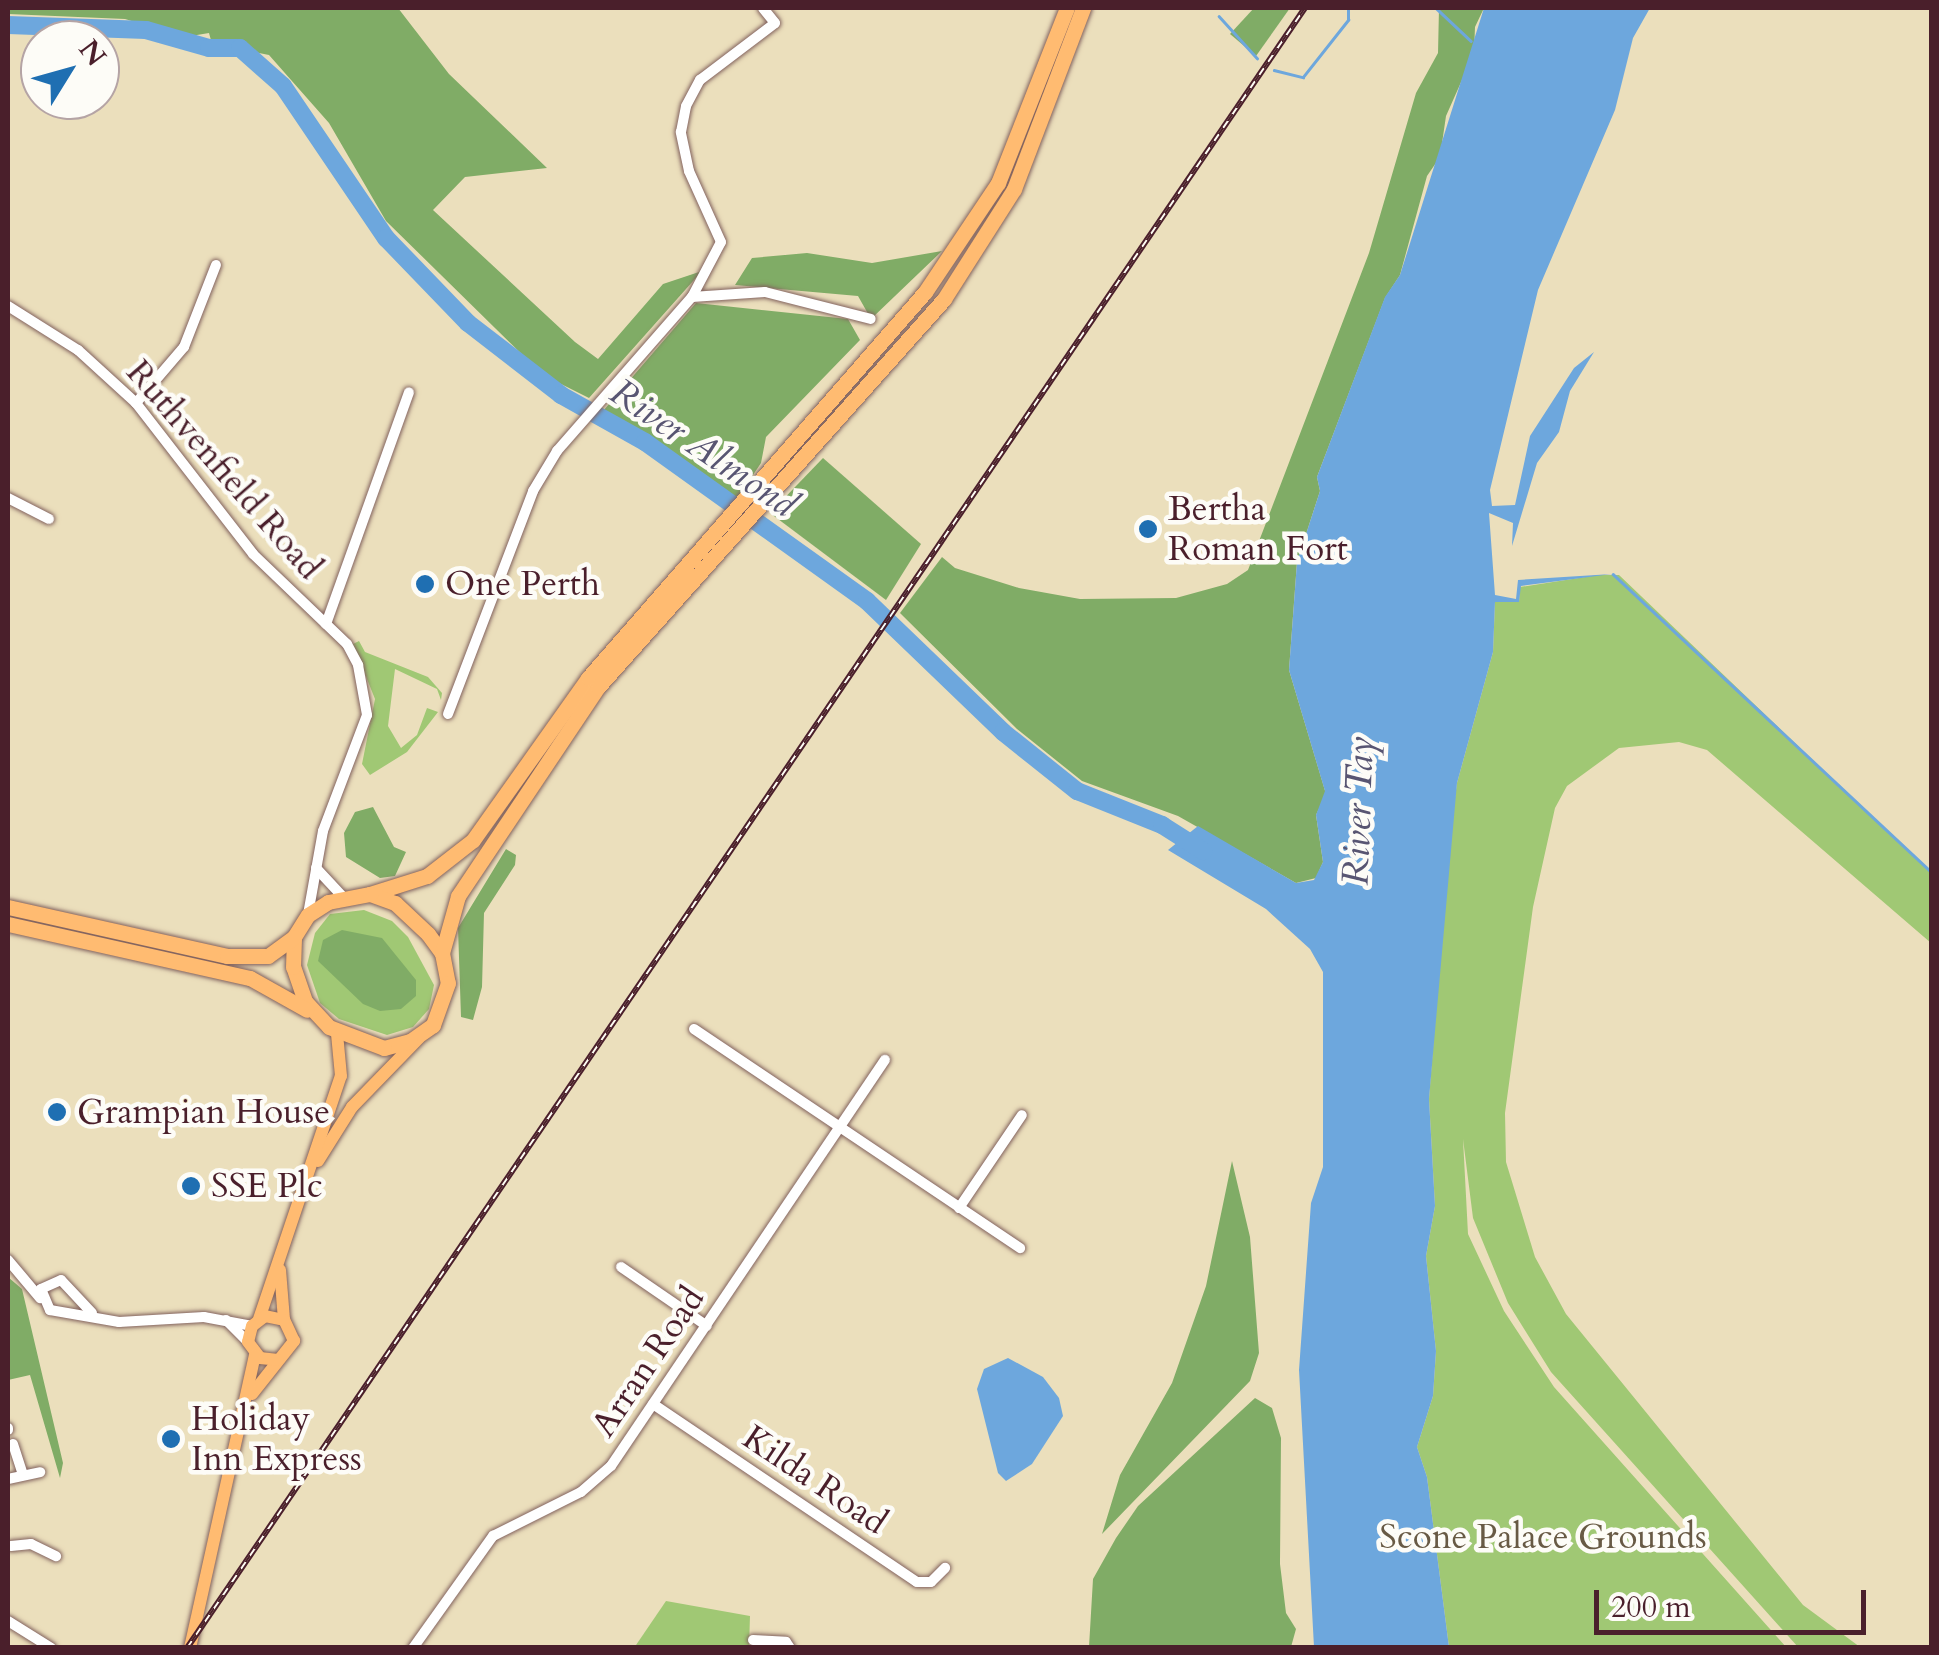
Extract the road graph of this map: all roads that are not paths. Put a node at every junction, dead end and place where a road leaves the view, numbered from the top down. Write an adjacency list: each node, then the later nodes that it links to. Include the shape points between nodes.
1 (763, 8): 5 (street, via 774,23 700,80 686,106 681,132 689,171 721,242)
2 (1067, 8): 10 (highway, via 998,183 925,292)
3 (1083, 8): 10 (highway, via 1014,189 944,300)
4 (216, 265): 9 (street, via 184,346)
5 (692, 297): 7 (street, via 765,292); 15 (street, via 557,451 533,490)
6 (8, 306): 9 (street, Ruthvenfield Road, via 78,350)
7 (871, 319)
8 (409, 392): 14 (street)
9 (136, 403): 14 (street, Ruthvenfield Road, via 252,554)
10 (773, 484): 13 (highway)
11 (8, 498): 12 (street)
12 (49, 519)
13 (717, 544): 17 (highway, via 588,678 473,840 427,876); 23 (highway, via 598,687 503,821 447,917)
14 (326, 624): 16 (street, Ruthvenfield Road, via 358,665 367,715)
15 (448, 714)
16 (316, 868): 18 (street); 20 (street, Ruthvenfield Road)
17 (370, 894): 18 (highway); 23 (highway, via 403,909)
18 (343, 897): 20 (highway)
19 (8, 907): 22 (highway, via 227,956 268,956)
20 (308, 916): 22 (highway)
21 (8, 924): 24 (highway, via 250,978)
22 (294, 937): 24 (highway, via 294,976)
23 (442, 953): 26 (highway, via 448,993)
24 (318, 1018): 27 (highway)
25 (694, 1029): 30 (street)
26 (424, 1033): 27 (highway, via 384,1048); 31 (main road, via 352,1108)
27 (336, 1034): 31 (main road, via 341,1076)
28 (885, 1060): 30 (street, Arran Road)
29 (1022, 1115): 32 (street)
30 (839, 1126): 32 (street); 46 (street, Arran Road)
31 (308, 1176): 35 (main road)
32 (960, 1208): 33 (street)
33 (1020, 1248)
34 (8, 1260): 37 (street)
35 (280, 1267): 44 (main road); 45 (main road)
36 (621, 1267): 46 (street)
37 (20, 1270): 38 (street); 40 (street)
38 (51, 1280): 39 (street); 40 (street)
39 (71, 1291): 41 (street); 42 (street)
40 (40, 1299): 41 (street, via 50,1310)
41 (61, 1310): 42 (street)
42 (92, 1313): 43 (street, via 138,1324)
43 (226, 1320): 45 (street); 47 (street)
44 (284, 1320): 45 (main road); 48 (main road, via 294,1341)
45 (255, 1323): 47 (main road)
46 (707, 1326): 50 (street, Arran Road)
47 (252, 1348): 48 (main road); 49 (main road)
48 (278, 1360): 49 (main road)
49 (248, 1400): 61 (main road)
50 (653, 1404): 57 (street, Kilda Road, via 917,1582 931,1582); 62 (street, Arran Road, via 597,1480 487,1542)
51 (12, 1444): 53 (street)
52 (40, 1472): 53 (street)
53 (23, 1474): 54 (street)
54 (8, 1479)
55 (9, 1545): 56 (street, via 32,1544)
56 (56, 1556)
57 (945, 1568)
58 (8, 1621): 60 (street)
59 (753, 1640): 63 (street, via 786,1642)
60 (51, 1648)
61 (190, 1648)
62 (413, 1648)
63 (790, 1648)

